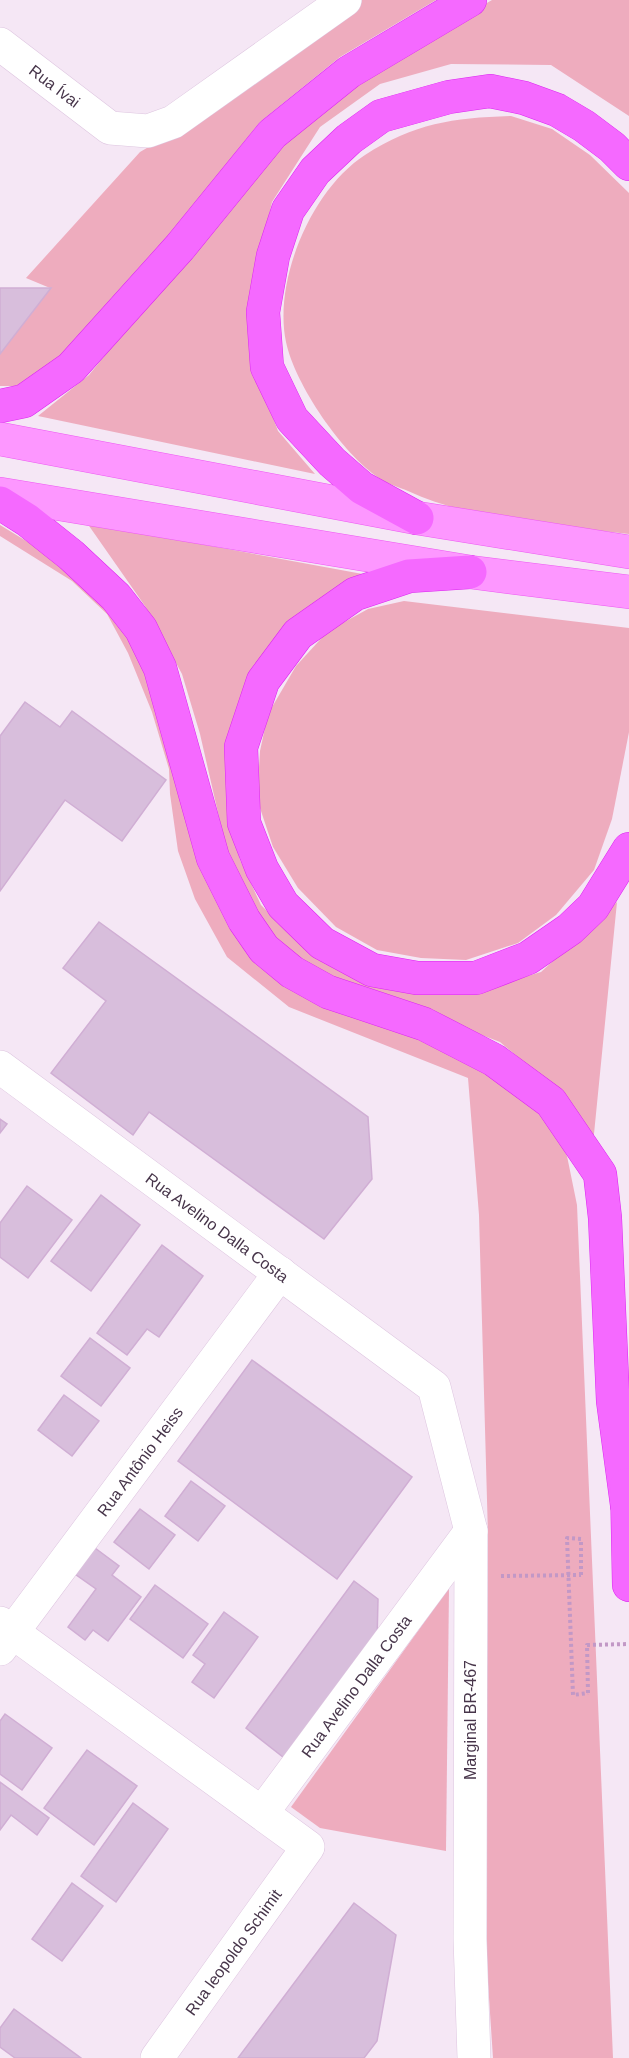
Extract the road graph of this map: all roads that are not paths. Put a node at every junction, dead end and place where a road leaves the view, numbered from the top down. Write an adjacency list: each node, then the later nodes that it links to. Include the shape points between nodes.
1 (345, 0): 3 (street, Rua Ívai, via 173,122 148,131 110,128)
2 (470, 0): 5 (highway, via 349,72 272,134 180,247 71,368 24,401)
3 (0, 44)
4 (629, 164): 9 (highway, via 584,126 557,110 490,91 381,116 315,171 288,210 273,256 263,312 267,367 292,419 332,462 362,488)
5 (0, 406)
6 (0, 439): 9 (main road)
7 (0, 494): 11 (main road)
8 (0, 503): 18 (highway, via 71,555 116,597 141,629 160,668 213,858 244,920 264,949 292,972 328,993 424,1024 495,1060 551,1102 600,1174 613,1401)
9 (417, 518): 10 (main road)
10 (629, 552)
11 (470, 572): 12 (main road); 13 (highway, via 409,576 355,594 298,634 263,681 241,747 244,824 262,870 283,905 322,943 372,969 417,978 476,978 528,958 570,929 593,907)
12 (629, 592)
13 (629, 849)
14 (0, 1067): 15 (street, Rua Avelino Dalla Costa)
15 (280, 1273): 17 (street, Rua Avelino Dalla Costa); 21 (street, Rua Antônio Heiss)
16 (629, 1371): 18 (highway)
17 (434, 1387): 19 (street, Marginal BR-467)
18 (627, 1505): 20 (highway)
19 (471, 1531): 22 (street, Rua Avelino Dalla Costa); 24 (street, Marginal BR-467, via 470,1939)
20 (629, 1585)
21 (4, 1635): 22 (street)
22 (262, 1813): 23 (street, Rua leopoldo Schimit, via 308,1847)
23 (157, 2058)
24 (474, 2058)

